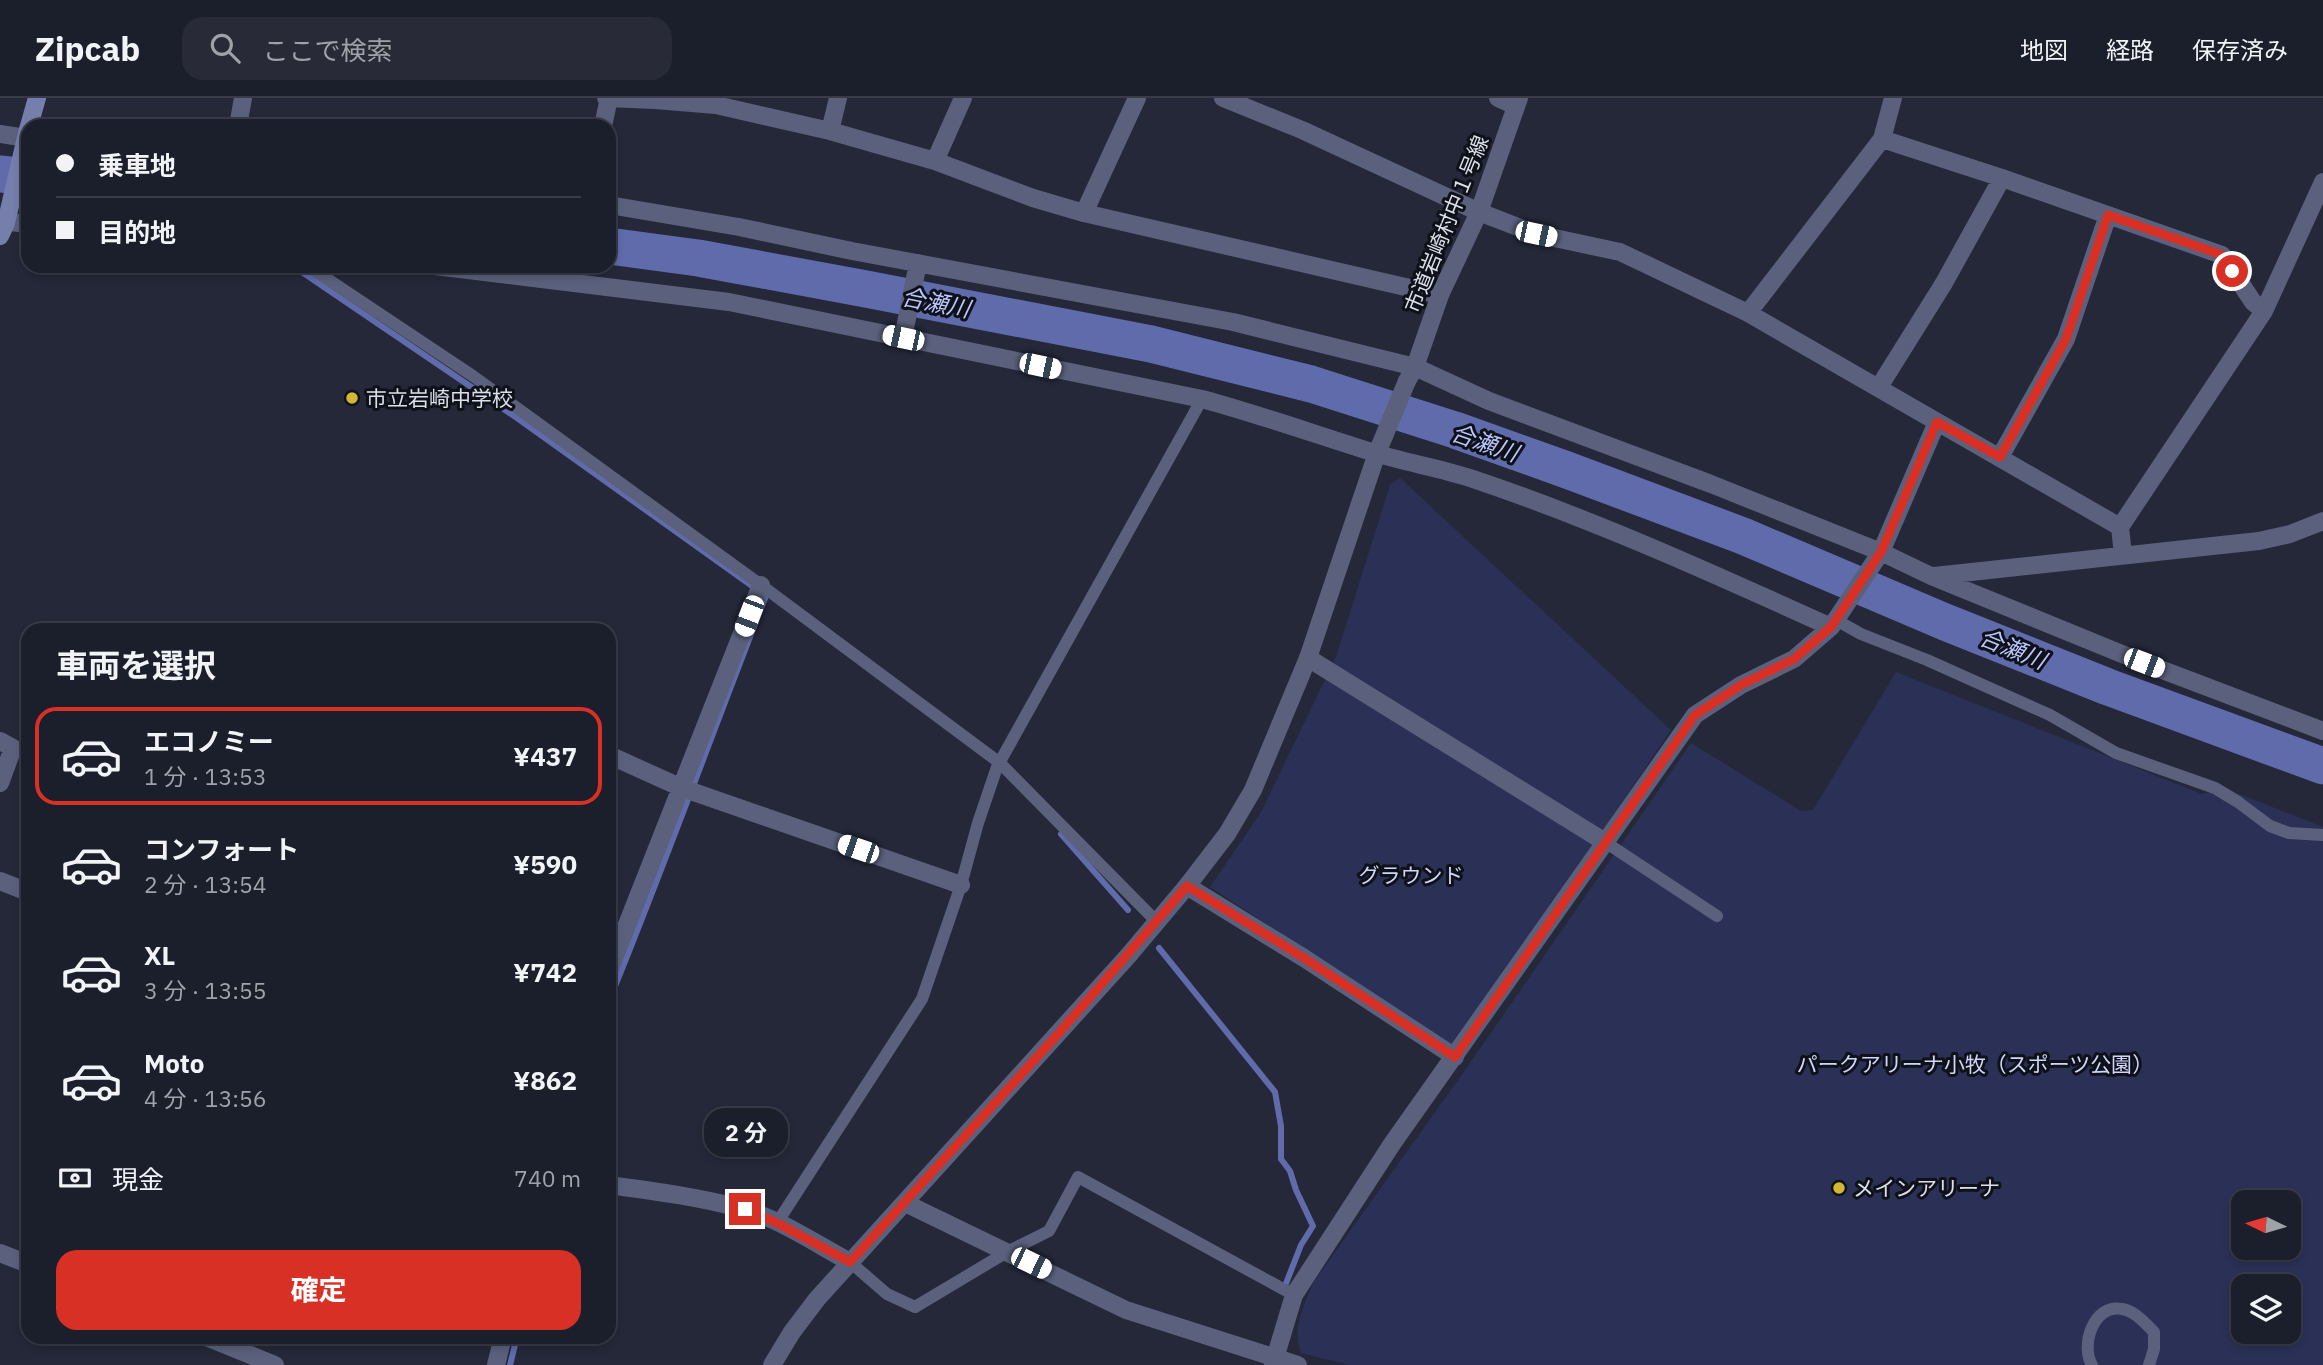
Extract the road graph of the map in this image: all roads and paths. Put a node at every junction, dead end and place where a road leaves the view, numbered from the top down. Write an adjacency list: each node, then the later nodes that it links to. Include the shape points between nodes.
1 (37, 98): 11 (main road)
2 (243, 98): 12 (street)
3 (608, 98): 13 (street); 14 (street, via 716,106)
4 (838, 98): 14 (street)
5 (963, 98): 19 (street)
6 (1137, 98): 24 (street)
7 (1223, 98): 23 (street)
8 (1498, 98): 10 (street)
9 (1893, 98): 17 (street)
10 (1518, 102): 23 (street, 市道岩崎村中１号線)
11 (32, 119)
12 (239, 119)
13 (604, 119)
14 (830, 131): 19 (street)
15 (21, 133): 16 (street)
16 (0, 134)
17 (1882, 139): 20 (street); 32 (street)
18 (21, 159): 26 (main road)
19 (934, 161): 24 (street)
20 (2002, 178): 25 (street); 35 (street)
21 (2323, 182): 31 (street)
22 (616, 206): 27 (street)
23 (1479, 212): 30 (street, 市道岩崎村中１号線); 32 (street, via 1536,234 1620,252)
24 (1084, 213): 30 (street)
25 (2108, 215): 31 (street, via 2222,255); 39 (street, via 2066,339)
26 (4, 222)
27 (918, 263): 33 (street); 34 (street, via 1233,322)
28 (318, 273): 45 (lane, via 473,376)
29 (579, 273): 33 (street)
30 (1440, 295): 34 (street, 市道岩崎村中１号線)
31 (2264, 311): 41 (street)
32 (1748, 313): 35 (street)
33 (903, 338): 36 (street)
34 (1411, 374): 38 (street, 市道岩崎村中１号線); 42 (street, via 1712,484)
35 (1879, 387): 37 (street)
36 (1202, 399): 38 (street); 51 (lane)
37 (1937, 422): 39 (street); 42 (street)
38 (1377, 453): 46 (street, via 1470,478 1548,506); 47 (street, 市道岩崎村中１号線)
39 (2000, 457): 41 (street)
40 (2323, 521): 43 (street, via 2259,541)
41 (2120, 527): 43 (street)
42 (1881, 552): 44 (street); 46 (street)
43 (2123, 555): 44 (street)
44 (1931, 576): 48 (street)
45 (761, 585): 51 (lane); 53 (street)
46 (1834, 624): 54 (lane, via 2050,715 2116,753 2215,789 2270,826 2289,833); 55 (street, via 1794,659 1695,715)
47 (1308, 658): 55 (street); 58 (street, 市道岩崎村中１号線, via 1252,790 1227,834)
48 (2323, 731)
49 (0, 741): 52 (street, via 13,748)
50 (616, 758): 53 (street)
51 (1000, 763): 57 (lane); 61 (lane)
52 (0, 783)
53 (691, 791): 57 (street); 62 (street)
54 (2323, 835)
55 (1605, 842): 60 (lane); 63 (street)
56 (0, 881): 59 (street)
57 (961, 885): 66 (lane, via 922,999)
58 (1187, 886): 61 (street, 市道岩崎村中１号線); 63 (street)
59 (21, 889)
60 (1717, 916)
61 (1157, 922): 65 (street, 市道岩崎村中１号線)
62 (616, 955)
63 (1455, 1057): 71 (street)
64 (616, 1186): 66 (street, via 745,1209)
65 (905, 1203): 68 (street); 70 (street, 市道岩崎村中１号線)
66 (777, 1223): 70 (street)
67 (0, 1252): 69 (street)
68 (1007, 1252): 70 (lane, via 915,1307 887,1294); 71 (lane, via 1049,1231 1078,1177); 74 (street, via 1126,1310)
69 (21, 1261)
70 (850, 1262): 77 (street, 市道岩崎村中１号線, via 792,1332)
71 (1294, 1295): 74 (street)
72 (223, 1344): 75 (street)
73 (501, 1344): 76 (street)
74 (1274, 1362): 78 (street)
75 (275, 1365)
76 (496, 1365)
77 (772, 1365)
78 (1298, 1365)
79 (2092, 1365): 80 (lane, via 2088,1340 2094,1322 2111,1309 2132,1312 2154,1332)
80 (2149, 1365)

